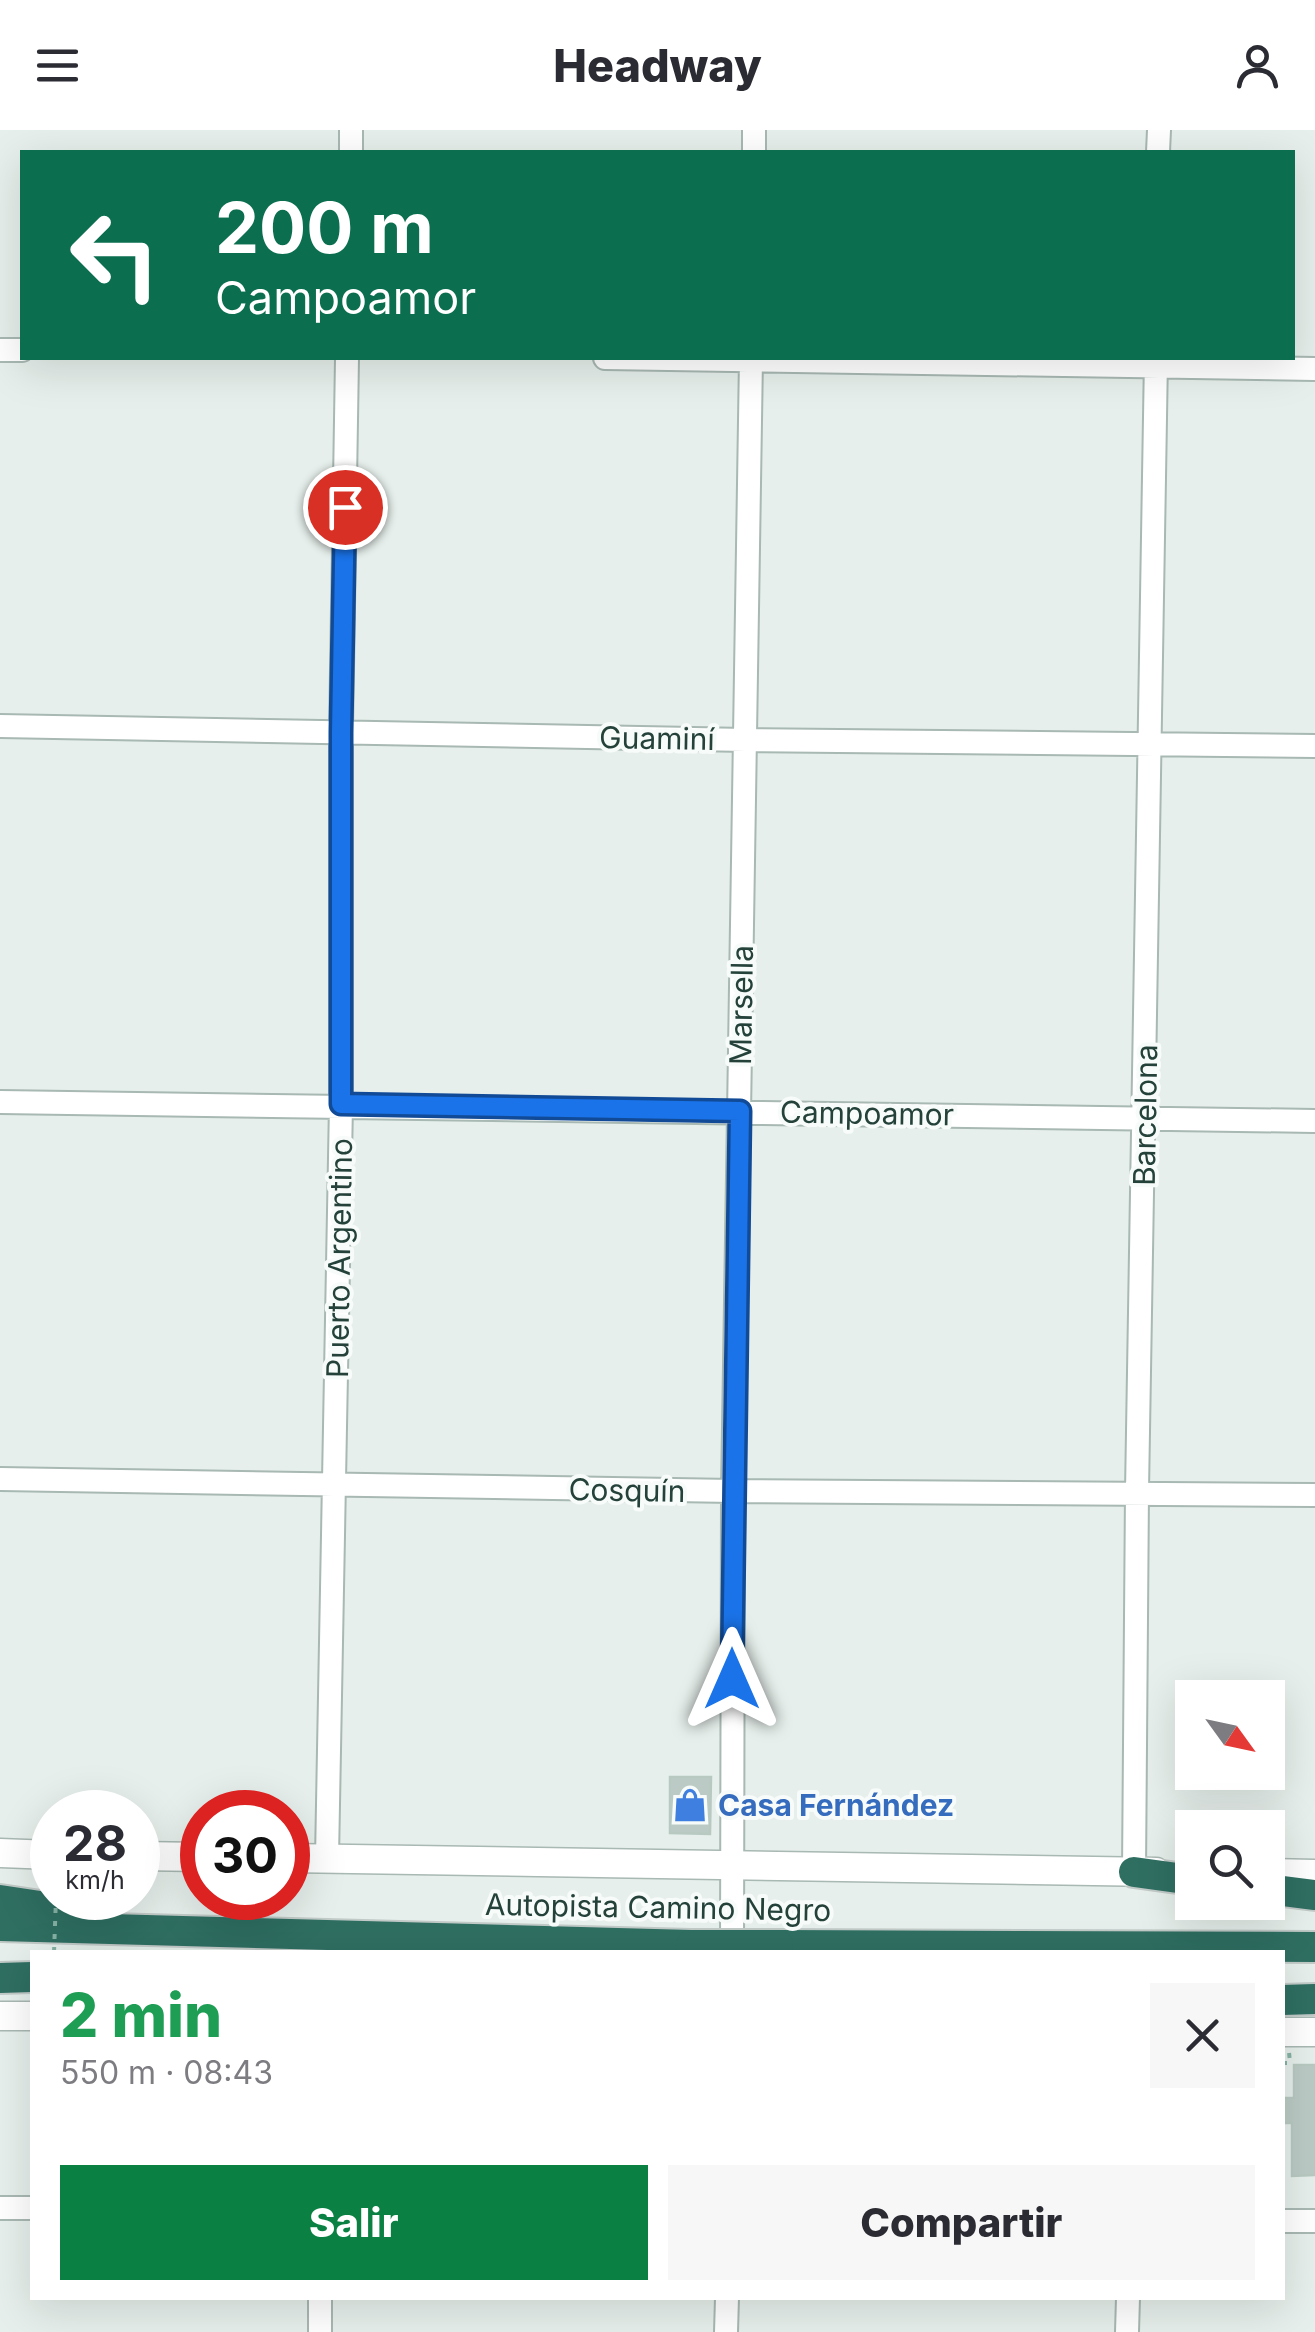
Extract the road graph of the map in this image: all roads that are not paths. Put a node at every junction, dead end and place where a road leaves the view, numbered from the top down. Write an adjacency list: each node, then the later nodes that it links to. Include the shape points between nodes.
1 (348, 360): 7 (street, Puerto Argentino)
2 (751, 360): 8 (street, Marsella)
3 (954, 360): 4 (street)
4 (1156, 362): 5 (street); 9 (street, Barcelona)
5 (1315, 369)
6 (0, 726): 7 (street, Guaminí)
7 (341, 732): 8 (street, Guaminí); 12 (street, Puerto Argentino)
8 (746, 740): 9 (street, Guaminí); 13 (street, Marsella)
9 (1148, 745): 10 (street, Guaminí); 14 (street, Barcelona)
10 (1315, 746)
11 (0, 1102): 12 (street, Campoamor)
12 (341, 1104): 13 (street, Campoamor); 17 (street, Puerto Argentino)
13 (740, 1111): 14 (street, Campoamor); 18 (street, Marsella)
14 (1145, 1118): 15 (street, Campoamor); 19 (street, Barcelona)
15 (1315, 1121)
16 (0, 1479): 17 (street, Cosquín)
17 (334, 1486): 18 (street, Cosquín); 24 (street, Puerto Argentino)
18 (733, 1491): 19 (street, Cosquín); 25 (street, Marsella)
19 (1137, 1491): 20 (street, Cosquín); 26 (street, Barcelona)
20 (1315, 1495)
21 (0, 1853): 22 (street)
22 (30, 1854)
23 (310, 1858): 24 (street)
24 (327, 1858): 25 (street)
25 (732, 1866): 26 (street); 36 (street, Marsella)
26 (1134, 1872): 29 (highway)
27 (1285, 1874): 28 (street)
28 (1315, 1874)
29 (1175, 1875)
30 (1285, 1891): 31 (highway)
31 (1315, 1895)
32 (0, 1900): 34 (highway)
33 (0, 1926): 34 (highway, Autopista Camino Negro)
34 (206, 1932): 35 (highway, Autopista Camino Negro, bridge, via 691,1945)
35 (1315, 1947)
36 (732, 1950)
37 (0, 1962): 38 (highway)
38 (30, 1963)
39 (30, 1977): 40 (highway)
40 (0, 1978)
41 (1285, 1982): 42 (highway)
42 (1315, 1983)
43 (1315, 1999): 44 (highway)
44 (1285, 2000)
45 (0, 2016): 46 (street)
46 (30, 2016)
47 (1315, 2032): 48 (street)
48 (1286, 2039)
49 (0, 2208): 50 (street)
50 (30, 2208)
51 (1285, 2221): 52 (street)
52 (1315, 2222)
53 (320, 2300): 56 (street)
54 (727, 2300): 57 (street)
55 (1128, 2300): 58 (street)
56 (320, 2332)
57 (726, 2332)
58 (1127, 2332)

